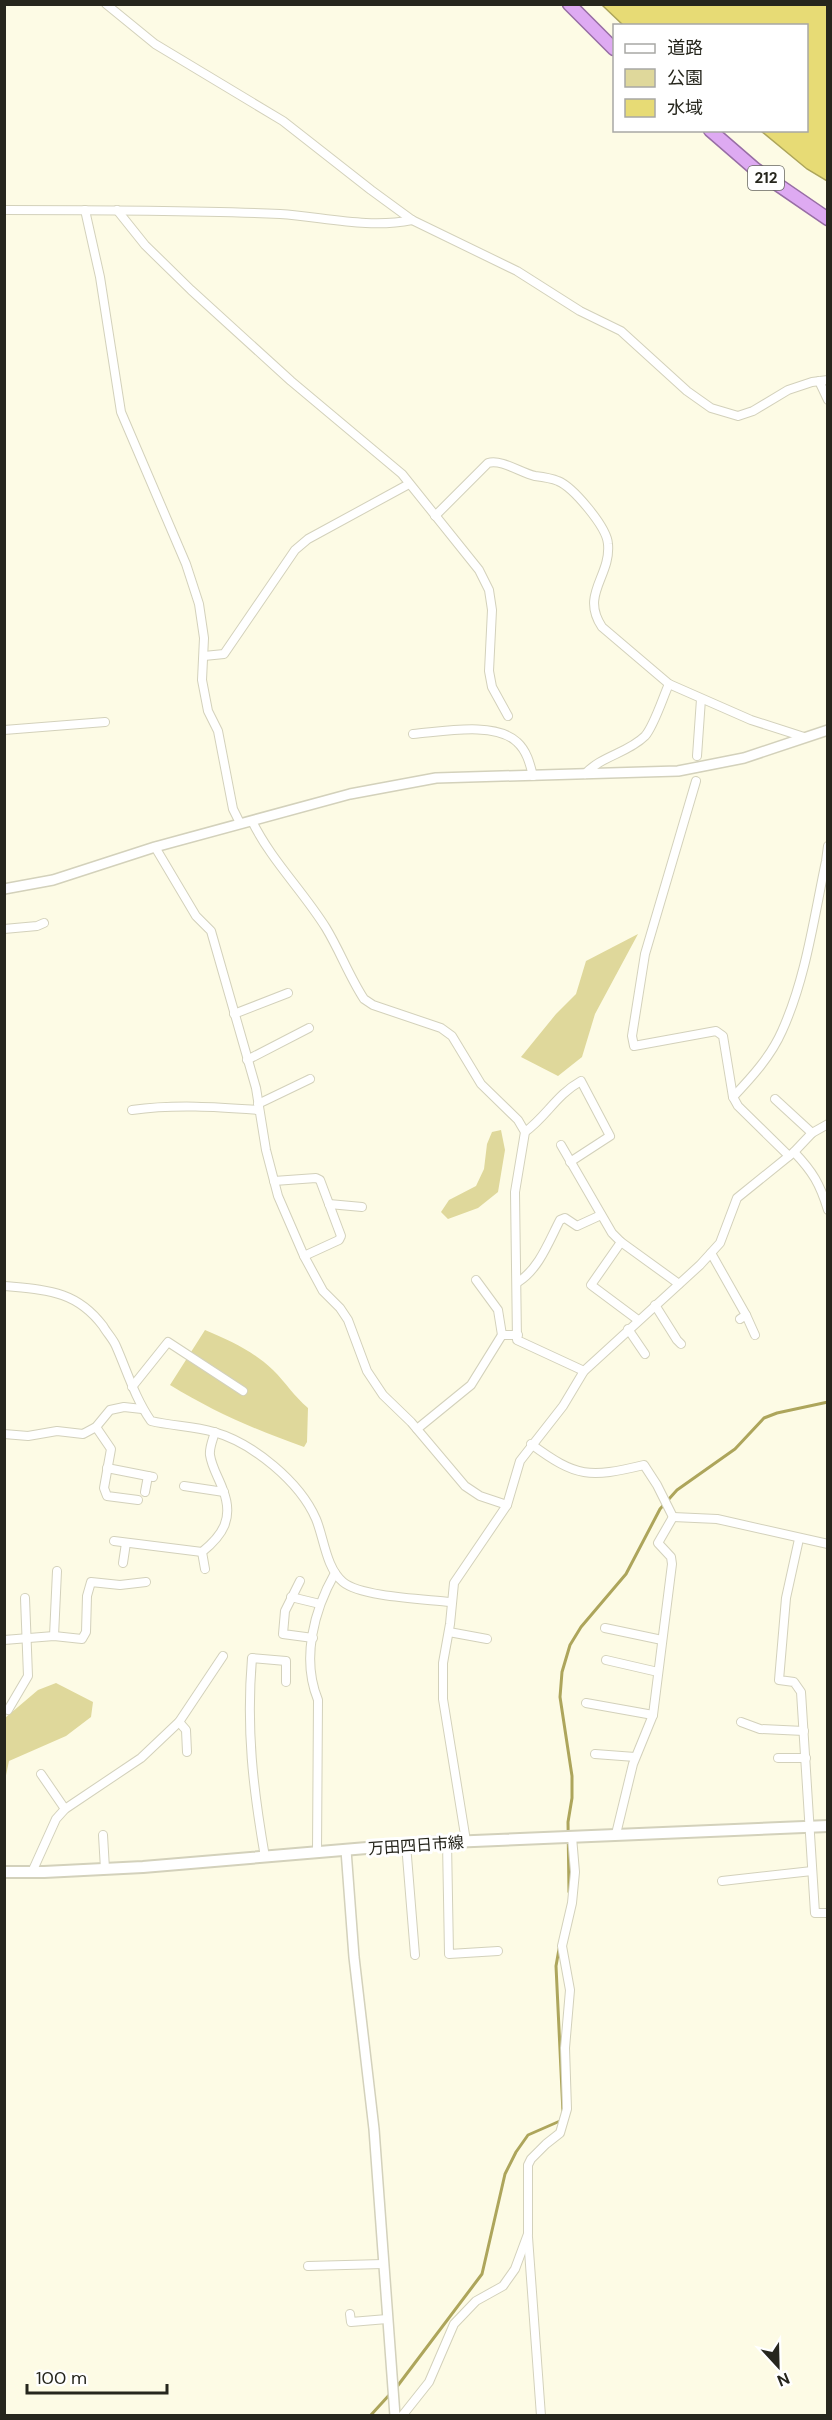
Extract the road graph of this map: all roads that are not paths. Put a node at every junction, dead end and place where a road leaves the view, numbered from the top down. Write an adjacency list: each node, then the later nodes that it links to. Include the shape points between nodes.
1 (106, 4): 9 (street, via 155,44 283,121)
2 (569, 4): 3 (highway)
3 (613, 47)
4 (712, 132): 8 (highway, 212, via 755,169)
5 (4, 210): 6 (street)
6 (85, 210): 7 (street); 14 (street, via 121,412 186,564 203,624)
7 (117, 210): 9 (street, via 282,214 356,223); 12 (street, via 145,245 191,290)
8 (828, 219)
9 (412, 220): 10 (street, via 517,271 580,311 621,331 711,408 738,416 788,390)
10 (823, 380): 11 (street)
11 (828, 400)
12 (409, 484): 13 (street); 14 (street, via 308,539 295,550 224,654)
13 (435, 516): 15 (street, via 488,463 495,461 559,481 578,495 608,544 593,601 595,616 602,627); 17 (street, via 479,570 489,590 489,671 492,687)
14 (204, 656): 28 (street, via 202,680 208,711 218,731 233,809)
15 (669, 684): 16 (street); 24 (street, via 647,734 593,765)
16 (701, 699): 22 (street); 23 (street)
17 (508, 716)
18 (105, 722): 19 (street)
19 (4, 730)
20 (828, 730): 22 (street)
21 (413, 735): 25 (street, via 482,730 504,734 524,750)
22 (804, 737): 24 (street, via 744,758 678,771)
23 (697, 756)
24 (585, 774): 25 (street)
25 (533, 776): 27 (street, via 436,778 350,794)
26 (696, 781): 39 (street, via 645,954 632,1036 634,1046 716,1031 723,1036)
27 (252, 821): 28 (street); 44 (street, via 270,853 327,930 363,999 441,1028 452,1036 481,1084)
28 (240, 823): 30 (street)
29 (828, 846): 39 (street, via 800,978 782,1031 760,1068)
30 (155, 847): 31 (street); 35 (street, via 196,916 211,931)
31 (4, 890)
32 (44, 923): 33 (street)
33 (4, 929)
34 (288, 993): 35 (street)
35 (234, 1014): 37 (street)
36 (309, 1028): 37 (street)
37 (248, 1060): 41 (street)
38 (310, 1079): 41 (street)
39 (733, 1097): 47 (street)
40 (775, 1099): 45 (street)
41 (259, 1107): 42 (street, via 158,1106); 49 (street)
42 (132, 1110)
43 (828, 1124): 45 (street)
44 (525, 1132): 48 (street, via 565,1090 581,1082 610,1136); 58 (street, via 515,1192)
45 (812, 1133): 47 (street)
46 (561, 1145): 48 (street)
47 (791, 1154): 52 (street, via 813,1172); 55 (street, via 737,1198 720,1243)
48 (570, 1162): 53 (street)
49 (274, 1181): 50 (street, via 316,1178); 56 (street)
50 (329, 1204): 51 (street); 56 (street, via 341,1236)
51 (362, 1207)
52 (828, 1210)
53 (601, 1215): 54 (street); 58 (street, via 577,1226 565,1218 560,1220 534,1267)
54 (621, 1242): 59 (street); 62 (street, via 591,1285)
55 (711, 1253): 59 (street); 66 (street)
56 (304, 1256): 74 (street, via 323,1291 348,1320 372,1379)
57 (476, 1280): 64 (street, via 498,1310)
58 (518, 1282): 65 (street)
59 (679, 1284): 61 (street)
60 (4, 1286): 70 (street, via 49,1290 77,1300 91,1310 115,1343)
61 (655, 1305): 62 (street); 67 (street)
62 (638, 1320): 63 (street)
63 (628, 1329): 68 (street); 69 (street)
64 (502, 1335): 65 (street); 74 (street, via 471,1385)
65 (518, 1335): 69 (street, via 517,1340)
66 (755, 1335)
67 (681, 1344)
68 (645, 1354)
69 (584, 1371): 77 (street, via 563,1406)
70 (132, 1387): 71 (street, via 168,1342); 72 (street)
71 (243, 1392)
72 (142, 1409): 73 (street, via 110,1410); 75 (street, via 151,1421)
73 (96, 1427): 76 (street, via 83,1434); 78 (street, via 111,1449)
74 (417, 1429): 83 (street, via 465,1486 480,1496)
75 (215, 1432): 81 (street, via 210,1453); 93 (street, via 252,1449 304,1496)
76 (4, 1434)
77 (531, 1444): 83 (street, via 519,1461); 84 (street, via 555,1462 590,1474 644,1465)
78 (107, 1468): 80 (street, via 150,1477); 82 (street, via 107,1496)
79 (184, 1486): 81 (street)
80 (145, 1492)
81 (224, 1492): 89 (street, via 224,1531)
82 (138, 1500)
83 (507, 1504): 98 (street, via 461,1570)
84 (673, 1517): 85 (street, via 717,1519); 107 (street, via 658,1543 671,1557 672,1564)
85 (799, 1539): 88 (street); 117 (street, via 786,1598 779,1680 794,1682 801,1692)
86 (114, 1541): 87 (street)
87 (126, 1543): 89 (street); 90 (street)
88 (828, 1544)
89 (202, 1552): 91 (street)
90 (123, 1563)
91 (205, 1569)
92 (57, 1571): 102 (street)
93 (335, 1573): 98 (street, via 355,1589); 99 (street)
94 (300, 1581): 97 (street)
95 (146, 1582): 102 (street, via 91,1582 82,1639)
96 (25, 1598): 106 (street)
97 (291, 1598): 99 (street); 103 (street, via 285,1611 283,1634)
98 (450, 1602): 101 (street)
99 (320, 1604): 103 (street)
100 (605, 1628): 107 (street)
101 (449, 1632): 104 (street); 130 (street, via 443,1663 443,1699)
102 (54, 1636): 106 (street)
103 (313, 1638): 134 (street, via 310,1663 318,1700)
104 (487, 1639)
105 (4, 1640): 106 (street)
106 (26, 1640): 113 (street, via 28,1676)
107 (662, 1641): 110 (street)
108 (223, 1656): 115 (street)
109 (606, 1660): 110 (street)
110 (658, 1672): 114 (street)
111 (286, 1682): 135 (street, via 286,1660 252,1658 248,1707 251,1755)
112 (585, 1702): 114 (street)
113 (8, 1710)
114 (653, 1715): 120 (street)
115 (179, 1722): 118 (street, via 186,1730); 124 (street, via 141,1758)
116 (741, 1722): 117 (street, via 760,1729)
117 (804, 1731): 122 (street)
118 (187, 1752)
119 (595, 1754): 120 (street)
120 (635, 1757): 127 (street)
121 (778, 1758): 122 (street)
122 (806, 1758): 126 (street)
123 (41, 1774): 124 (street)
124 (65, 1809): 139 (street, via 56,1819)
125 (828, 1826): 126 (main road, 万田四日市線)
126 (810, 1827): 127 (main road, 万田四日市線); 137 (street)
127 (616, 1834): 129 (main road, 万田四日市線)
128 (103, 1835): 136 (street)
129 (572, 1837): 130 (main road, 万田四日市線); 145 (street, via 575,1872 562,1946 570,1990 565,2048 567,2109 560,2133 528,2165)
130 (466, 1841): 131 (main road, 万田四日市線)
131 (447, 1842): 132 (main road, 万田四日市線); 143 (street, via 449,1954)
132 (406, 1844): 133 (main road, 万田四日市線); 144 (street)
133 (346, 1850): 134 (main road, 万田四日市線); 146 (street, via 374,2129)
134 (317, 1853): 135 (main road, 万田四日市線)
135 (265, 1857): 136 (main road, 万田四日市線)
136 (105, 1869): 139 (main road, 万田四日市線)
137 (813, 1871): 140 (street); 141 (street, via 815,1913)
138 (4, 1872): 139 (main road, 万田四日市線)
139 (32, 1872)
140 (722, 1881)
141 (827, 1913): 142 (street)
142 (828, 1920)
143 (498, 1951)
144 (415, 1956)
145 (528, 2234): 151 (street, via 515,2269 503,2286 476,2301 454,2324 429,2382); 152 (street)
146 (383, 2264): 147 (street); 149 (street)
147 (308, 2265)
148 (350, 2314): 149 (street, via 351,2322)
149 (387, 2319): 150 (street)
150 (395, 2415)
151 (402, 2415)
152 (541, 2415)

